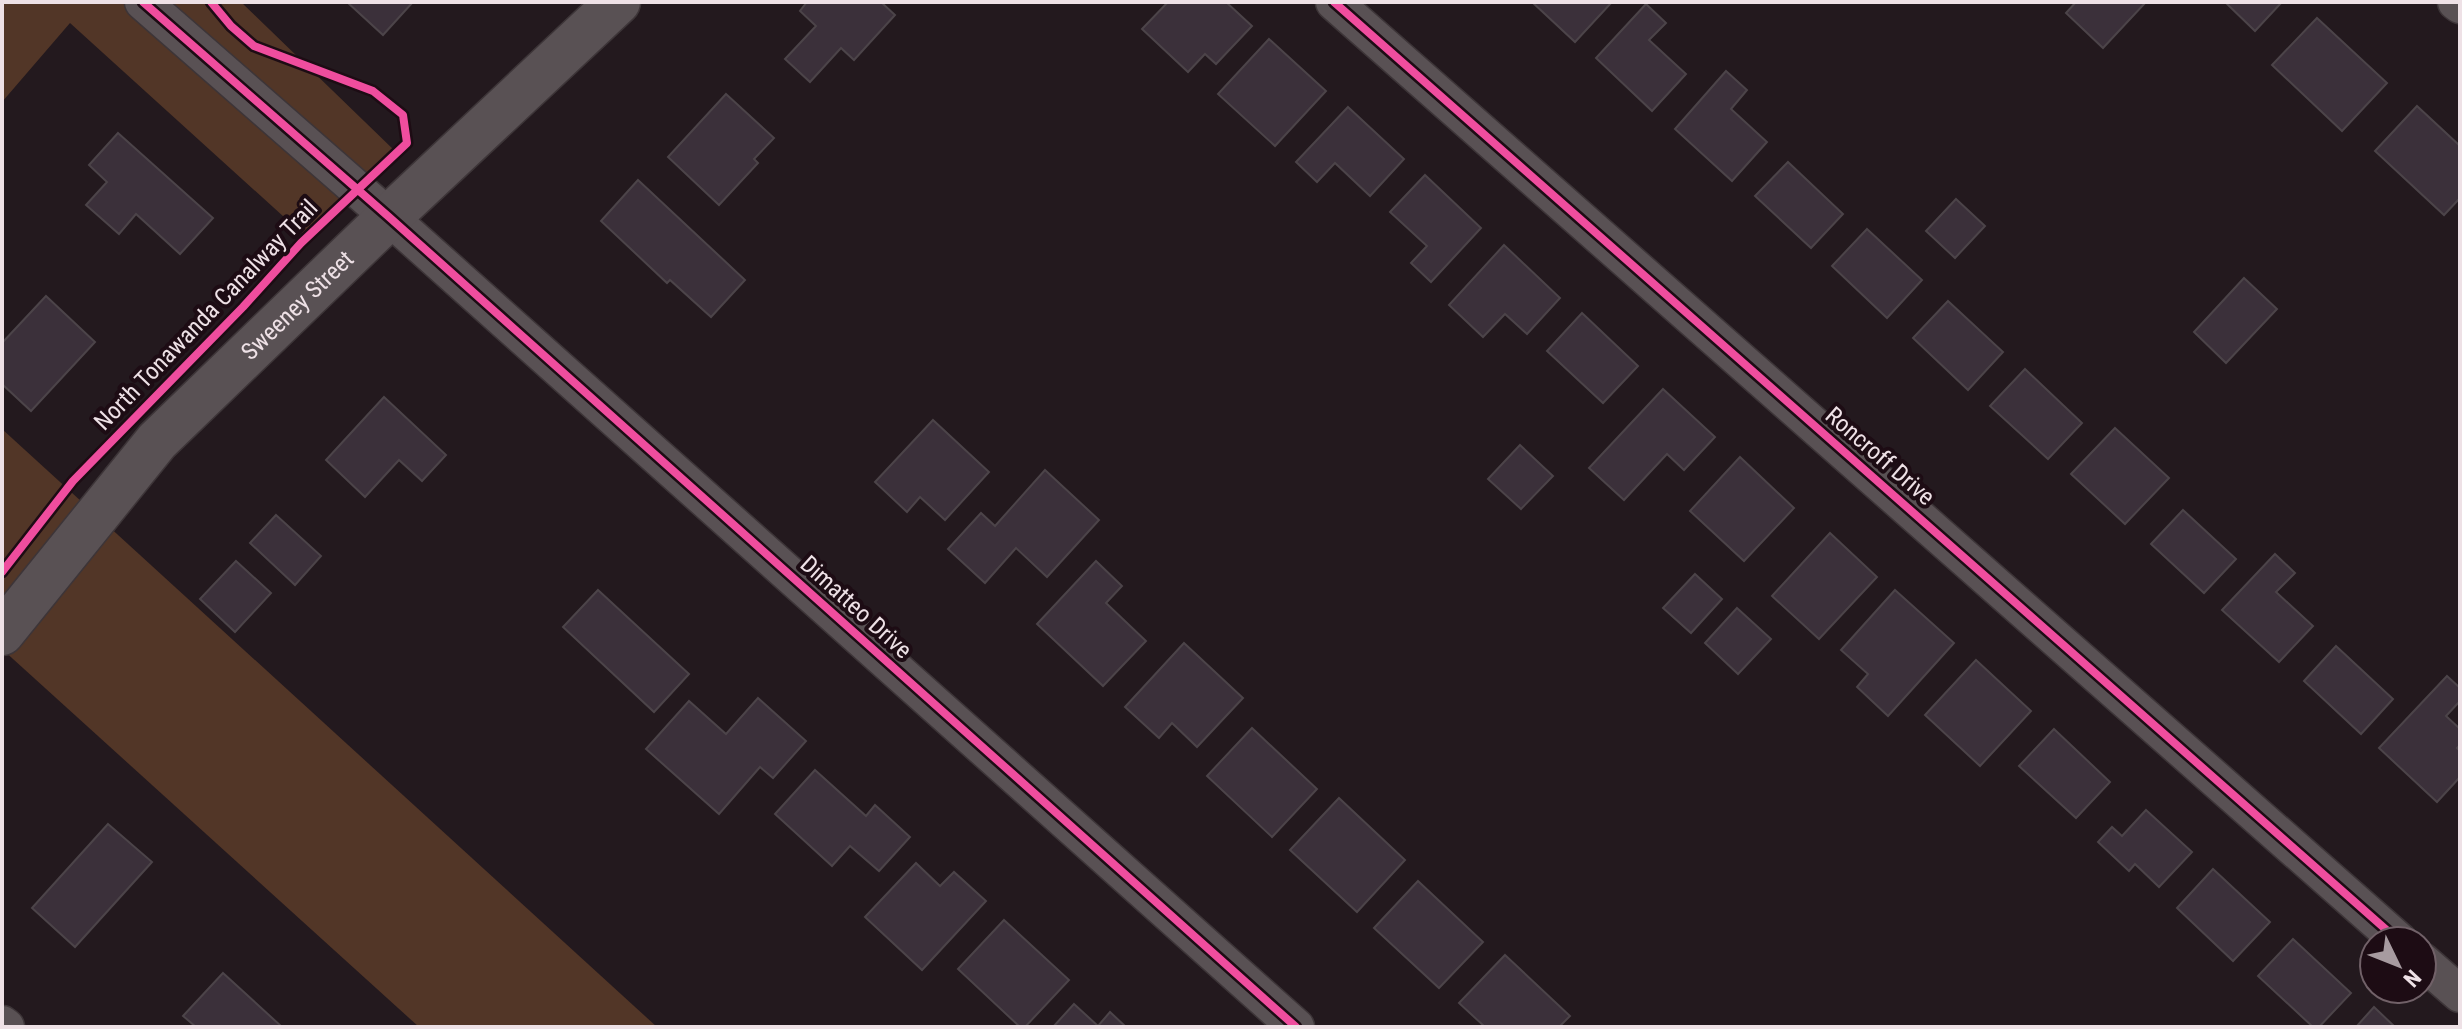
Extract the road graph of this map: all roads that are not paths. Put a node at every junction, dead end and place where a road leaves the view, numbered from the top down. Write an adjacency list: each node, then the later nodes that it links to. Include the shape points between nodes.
1 (143, 2): 4 (street, Dimatteo Drive)
2 (618, 2): 4 (street, Sweeney Street)
3 (1334, 2): 6 (street, Roncroff Drive)
4 (389, 217): 5 (street, Sweeney Street, via 157,441); 9 (street, Dimatteo Drive)
5 (2, 633)
6 (2381, 925)
7 (2438, 975): 8 (street)
8 (2460, 994)
9 (1296, 1027)

